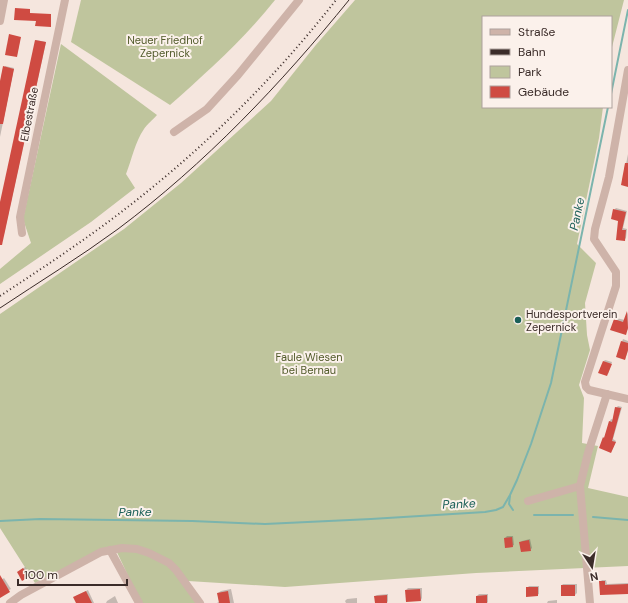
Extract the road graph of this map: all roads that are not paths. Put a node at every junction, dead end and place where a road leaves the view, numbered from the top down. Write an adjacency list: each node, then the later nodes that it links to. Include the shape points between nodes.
1 (4, 0): 4 (street)
2 (65, 0): 7 (street, Elbestraße, via 20,217)
3 (299, 0): 6 (street, via 207,109)
4 (0, 21)
5 (628, 70): 8 (street, via 609,177 594,234 600,250 616,272 616,286 585,382 589,390)
6 (174, 132)
7 (22, 233)
8 (607, 394): 9 (street); 10 (street)
9 (628, 399)
10 (580, 486): 11 (street); 16 (street)
11 (528, 501)
12 (110, 550): 13 (street, via 101,552); 14 (street); 15 (street, via 137,549 169,563)
13 (10, 603)
14 (139, 603)
15 (200, 603)
16 (590, 603)

